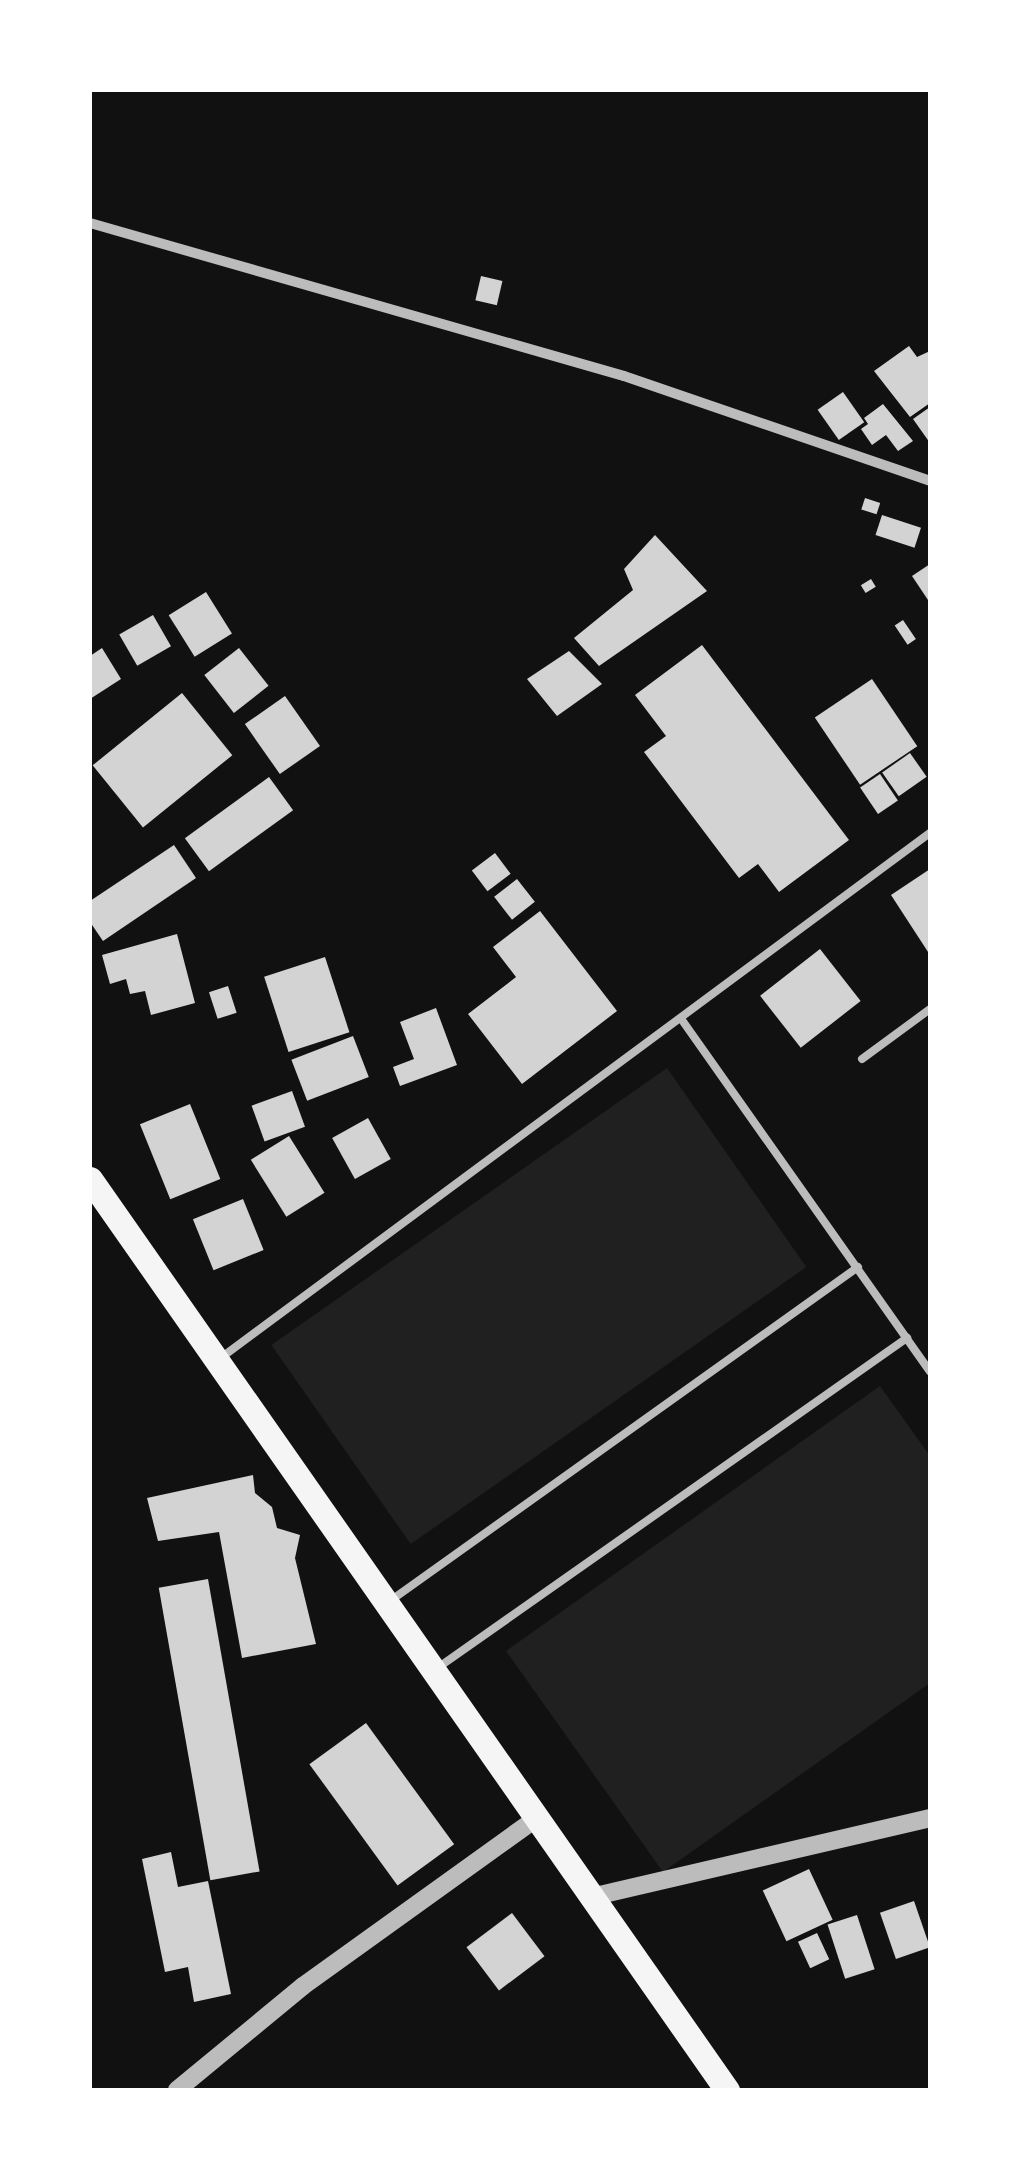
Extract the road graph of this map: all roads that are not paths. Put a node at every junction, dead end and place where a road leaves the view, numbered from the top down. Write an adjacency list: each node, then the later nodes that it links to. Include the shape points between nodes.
1 (90, 223): 2 (street, via 624,376)
2 (930, 480)
3 (930, 833): 5 (lane)
4 (930, 1010): 6 (lane)
5 (682, 1020): 8 (lane); 10 (lane)
6 (862, 1059)
7 (90, 1179): 10 (main road)
8 (858, 1266): 9 (lane); 12 (lane)
9 (908, 1338): 11 (lane); 13 (lane)
10 (218, 1360): 12 (main road)
11 (930, 1371)
12 (386, 1604): 13 (main road)
13 (432, 1672): 14 (main road)
14 (537, 1818): 16 (main road); 17 (street, via 303,1986)
15 (930, 1818): 16 (street)
16 (591, 1898): 18 (main road)
17 (176, 2090)
18 (727, 2090)

